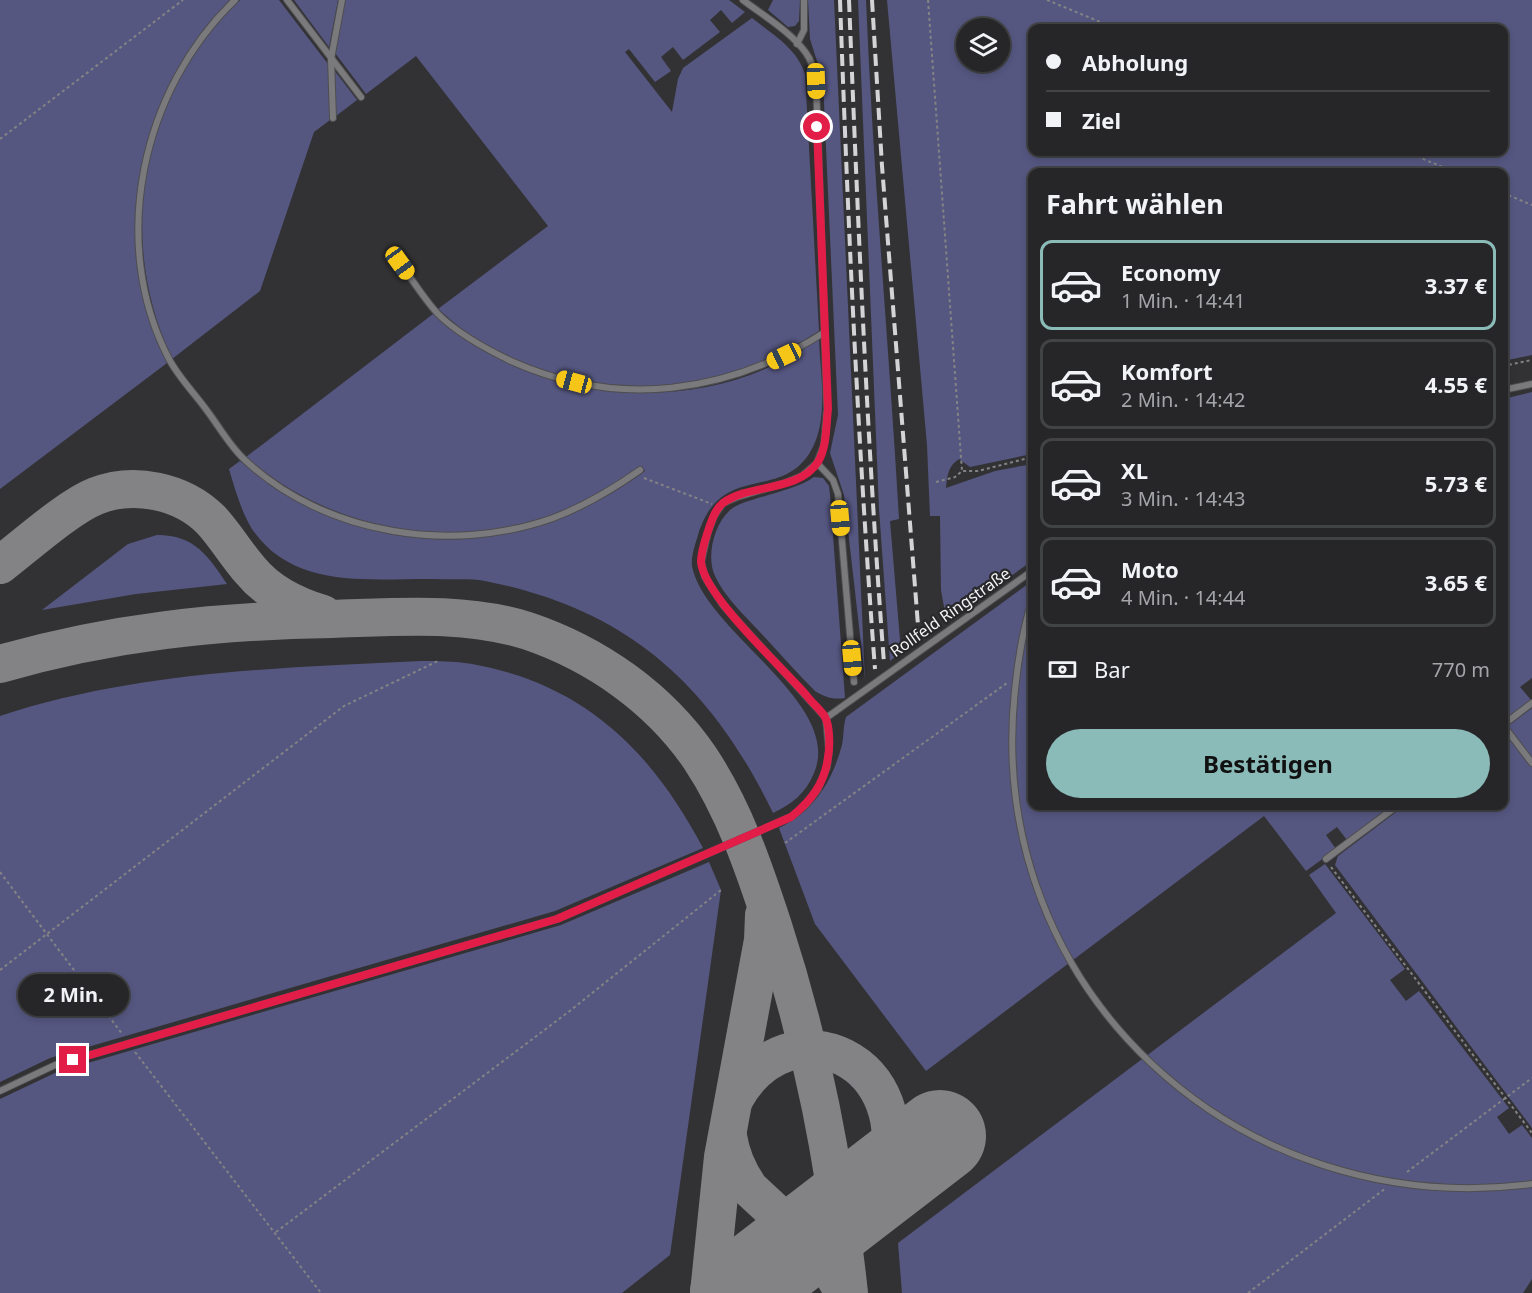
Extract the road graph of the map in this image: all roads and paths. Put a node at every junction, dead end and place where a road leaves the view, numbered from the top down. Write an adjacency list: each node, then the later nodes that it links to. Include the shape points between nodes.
1 (183, 0): 14 (path)
2 (235, 0): 28 (lane, via 195,46 161,108 145,165 139,223 146,292 159,337 170,360 244,460 285,490 330,513 378,528 437,536 479,534 537,523 598,497)
3 (287, 0): 11 (lane)
4 (342, 0): 11 (lane)
5 (743, 0): 10 (lane)
6 (804, 0): 10 (lane, via 804,30)
7 (928, 0): 27 (path)
8 (1047, 0): 9 (path)
9 (1105, 24)
10 (797, 44): 20 (lane, via 812,64 816,81)
11 (331, 59): 12 (lane); 13 (lane)
12 (361, 97)
13 (333, 117)
14 (0, 139)
15 (1416, 156): 16 (path)
16 (1445, 168)
17 (1508, 195): 18 (path)
18 (1532, 206)
19 (400, 263): 20 (lane, via 438,314 480,344 542,373 599,387 648,390 718,381 774,361)
20 (825, 332): 26 (lane, via 828,409 825,445)
21 (1532, 360): 22 (path)
22 (1508, 365)
23 (1532, 384): 24 (lane)
24 (1508, 389)
25 (1028, 458): 27 (path, via 978,471)
26 (817, 463): 30 (lane, via 794,480 737,497); 35 (lane, via 833,480 838,494)
27 (962, 471): 29 (path)
28 (637, 472): 30 (path)
29 (936, 482)
30 (720, 507): 37 (lane, via 703,547 705,577 723,605)
31 (1028, 574): 37 (lane, Rollfeld Ringstraße)
32 (1028, 614): 34 (lane)
33 (438, 662): 46 (path, via 344,706)
34 (1017, 676): 42 (path); 51 (lane, via 1012,761 1019,820 1035,878 1058,934 1084,981 1102,1011 1143,1058 1228,1123 1316,1164 1371,1179 1427,1187)
35 (854, 682)
36 (1532, 703): 38 (lane)
37 (826, 718): 48 (lane, via 827,767 818,789 791,817 557,919)
38 (1508, 721)
39 (1508, 732): 40 (lane)
40 (1532, 763)
41 (1392, 810): 43 (lane)
42 (785, 843)
43 (1326, 860): 50 (path)
44 (0, 872): 46 (path)
45 (722, 890): 52 (path, via 571,1010)
46 (48, 934): 47 (path); 48 (path)
47 (0, 970)
48 (128, 1043): 49 (lane, via 55,1065); 52 (path)
49 (0, 1091)
50 (1532, 1133)
51 (1532, 1184)
52 (276, 1232): 53 (path)
53 (321, 1293)

